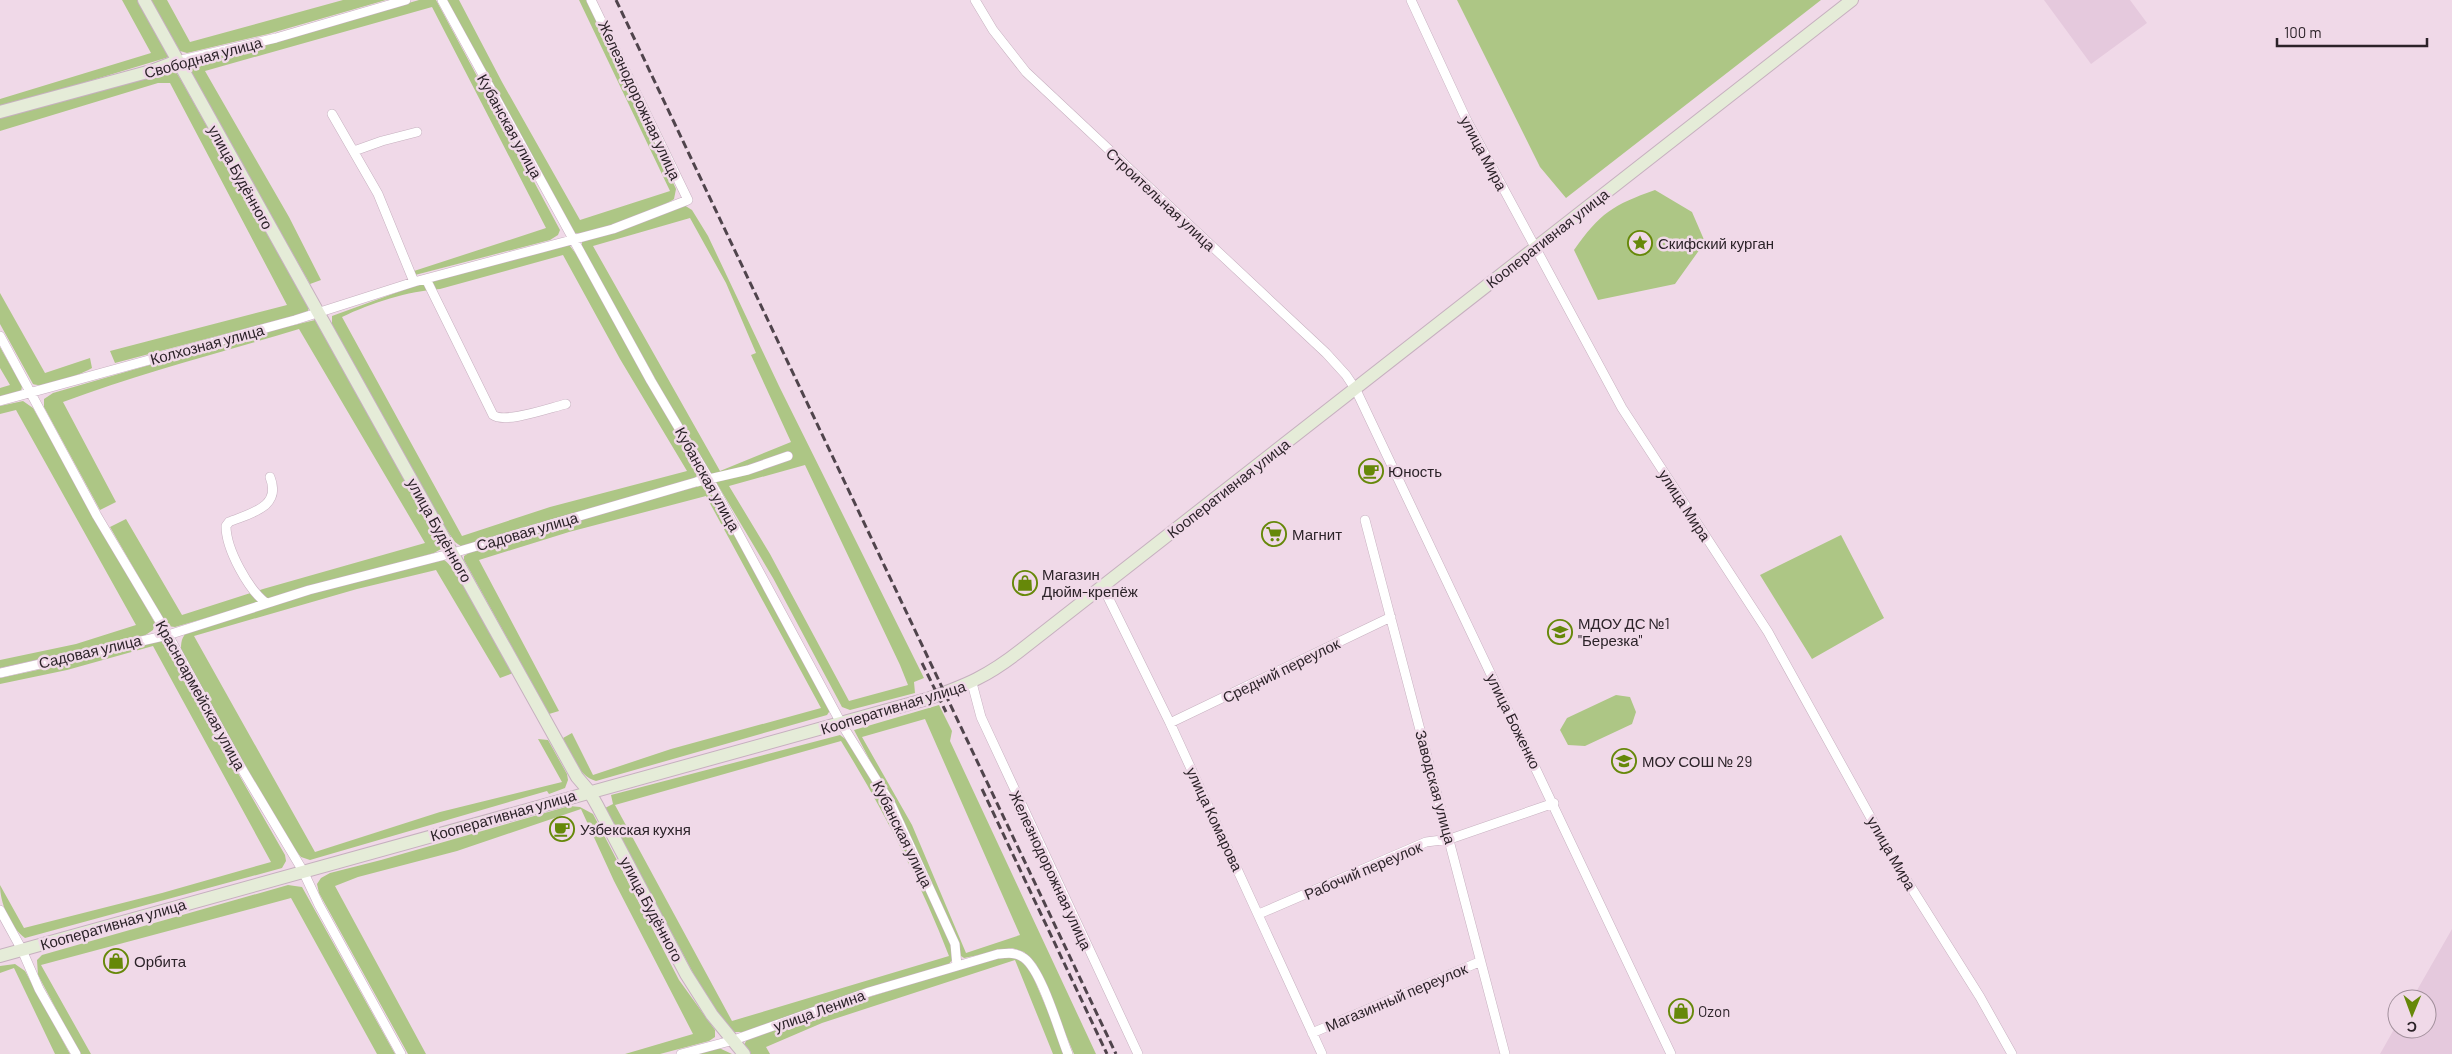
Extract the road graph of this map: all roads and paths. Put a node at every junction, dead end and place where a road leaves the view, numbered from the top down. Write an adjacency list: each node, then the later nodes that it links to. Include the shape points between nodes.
1 (144, 0): 8 (street, улица Будённого)
2 (406, 0): 8 (street, Свободная улица, via 276,38)
3 (442, 0): 14 (street, Кубанская улица)
4 (591, 0): 13 (street, Железнодорожная улица)
5 (975, 0): 20 (street, Строительная улица, via 993,30 1026,72 1326,353)
6 (1411, 0): 15 (street, улица Мира, via 1467,121)
7 (1852, 0): 15 (street, Кооперативная улица)
8 (177, 61): 9 (street, Свободная улица); 18 (street, улица Будённого)
9 (0, 112)
10 (332, 114): 12 (street)
11 (418, 132): 12 (street)
12 (354, 151): 17 (street, via 378,194)
13 (688, 200): 14 (street, Колхозная улица, via 613,229)
14 (573, 239): 16 (street, Колхозная улица); 26 (street, Кубанская улица)
15 (1535, 249): 20 (street, Кооперативная улица); 58 (street, улица Мира, via 1622,408 1768,632 1898,865)
16 (426, 279): 17 (street, Колхозная улица); 23 (street, via 492,415 508,418)
17 (414, 282): 18 (street, Колхозная улица)
18 (317, 312): 21 (street, Колхозная улица); 28 (street, улица Будённого)
19 (0, 336): 21 (street, Красноармейская улица)
20 (1356, 390): 29 (street, Кооперативная улица); 38 (street, улица Боженко)
21 (32, 394): 22 (street, Колхозная улица); 32 (street, Красноармейская улица)
22 (0, 401)
23 (566, 404)
24 (788, 456): 26 (street, Садовая улица, via 748,470)
25 (270, 476): 30 (street, via 274,486 269,502 226,526 229,544 250,586)
26 (710, 478): 28 (street, Садовая улица); 35 (street, Кубанская улица)
27 (1365, 520): 31 (street, Заводская улица)
28 (453, 553): 30 (street, Садовая улица); 37 (street, улица Будённого, via 577,777)
29 (1103, 587): 34 (street, Кооперативная улица, via 992,672); 36 (street, улица Комарова)
30 (266, 603): 32 (street, Садовая улица)
31 (1392, 617): 36 (street, Средний переулок); 39 (street, Заводская улица)
32 (168, 635): 33 (street, Садовая улица); 40 (street, Красноармейская улица)
33 (0, 673)
34 (972, 683): 35 (street, Кооперативная улица); 54 (street, Железнодорожная улица, via 981,717)
35 (841, 723): 37 (street, Кооперативная улица); 46 (street, Кубанская улица, via 890,802 955,944)
36 (1170, 723): 42 (street, улица Комарова)
37 (589, 791): 40 (street, Кооперативная улица); 48 (street, улица Будённого, via 686,974 712,1015)
38 (1554, 803): 39 (street, Рабочий переулок); 57 (street, улица Боженко)
39 (1450, 839): 42 (street, Рабочий переулок, via 1426,842); 45 (street, Заводская улица)
40 (303, 871): 43 (street, Кооперативная улица); 50 (street, Красноармейская улица)
41 (0, 910): 43 (street)
42 (1259, 914): 47 (street, улица Комарова)
43 (22, 950): 44 (street, Кооперативная улица); 49 (street, via 39,990)
44 (0, 956)
45 (1479, 962): 47 (street, Магазинный переулок); 56 (street, Заводская улица)
46 (957, 966): 48 (street, улица Ленина, via 869,992); 53 (street, via 998,954 1014,953 1024,958 1035,970)
47 (1312, 1033): 55 (street, улица Комарова)
48 (734, 1040): 51 (street, улица Ленина); 52 (street, улица Будённого)
49 (76, 1054)
50 (401, 1054)
51 (681, 1054)
52 (744, 1054)
53 (1068, 1054)
54 (1138, 1054)
55 (1322, 1054)
56 (1504, 1054)
57 (1671, 1054)
58 (2012, 1054)

